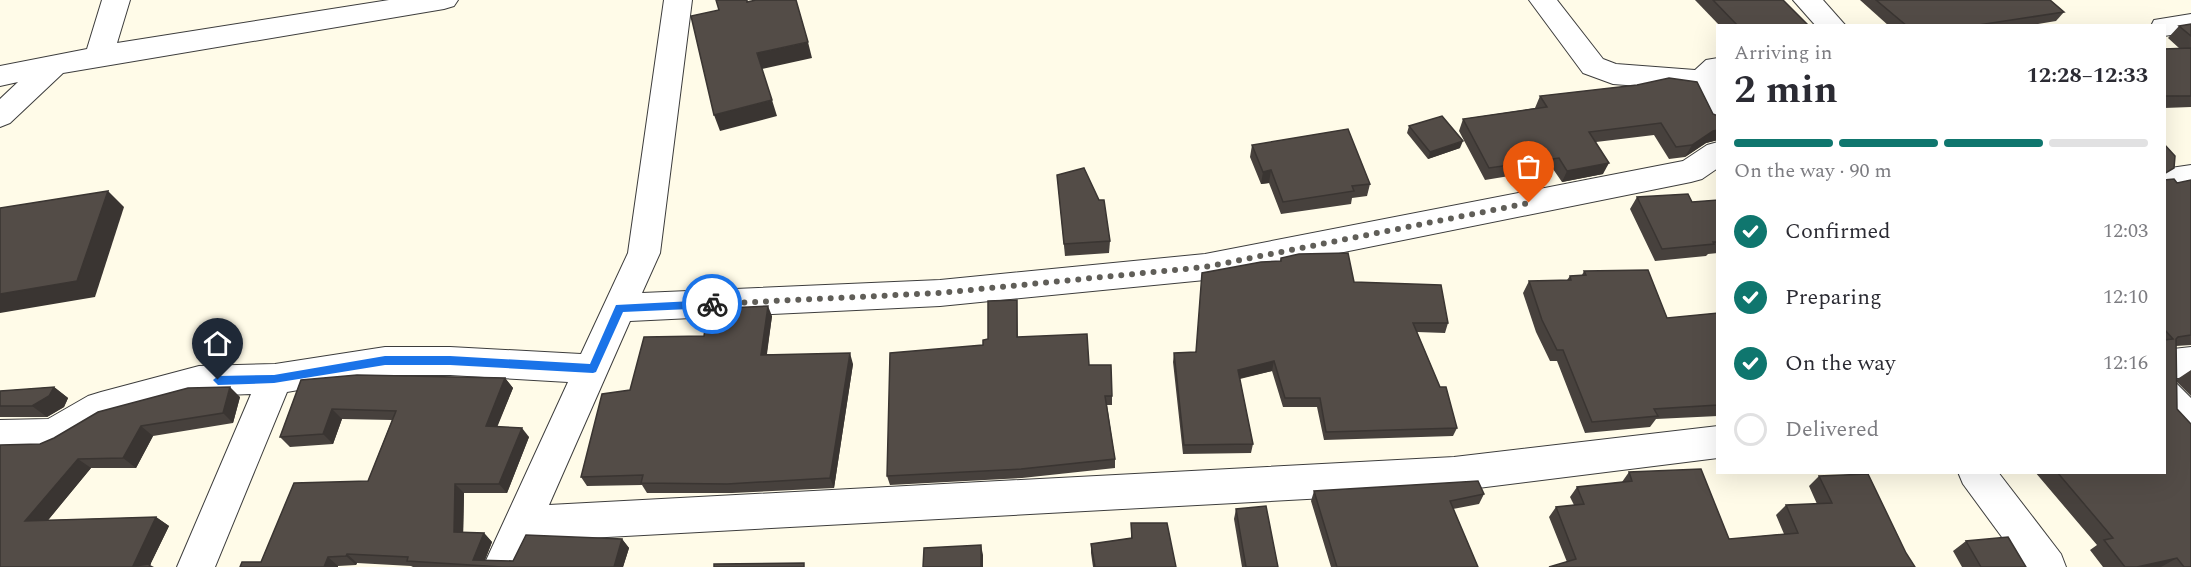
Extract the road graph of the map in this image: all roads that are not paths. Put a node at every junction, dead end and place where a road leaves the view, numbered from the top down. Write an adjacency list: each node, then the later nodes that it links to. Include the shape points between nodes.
1 (116, 0): 9 (street)
2 (444, 0): 9 (street)
3 (678, 0): 18 (street, via 644,253)
4 (1543, 0): 11 (street, via 1593,66 1613,74)
5 (1807, 0): 7 (street)
6 (2191, 23): 8 (street)
7 (1830, 24)
8 (2166, 27)
9 (99, 56): 10 (street)
10 (53, 66): 12 (street); 14 (street)
11 (1709, 73): 13 (street)
12 (0, 76)
13 (1716, 108)
14 (0, 116)
15 (1716, 154): 18 (street, via 1691,171 1205,267 939,293)
16 (2191, 176): 17 (street)
17 (2166, 180)
18 (620, 308): 21 (street)
19 (2191, 362): 20 (street)
20 (2166, 365)
21 (593, 369): 22 (street, via 385,361); 28 (street)
22 (274, 379): 25 (street, via 199,381 101,407 53,435); 29 (street)
23 (2166, 396): 24 (street)
24 (2191, 422)
25 (0, 436)
26 (1716, 442): 28 (street, via 1454,474)
27 (1977, 474): 31 (street)
28 (523, 524): 30 (street)
29 (195, 567)
30 (502, 567)
31 (2047, 567)

